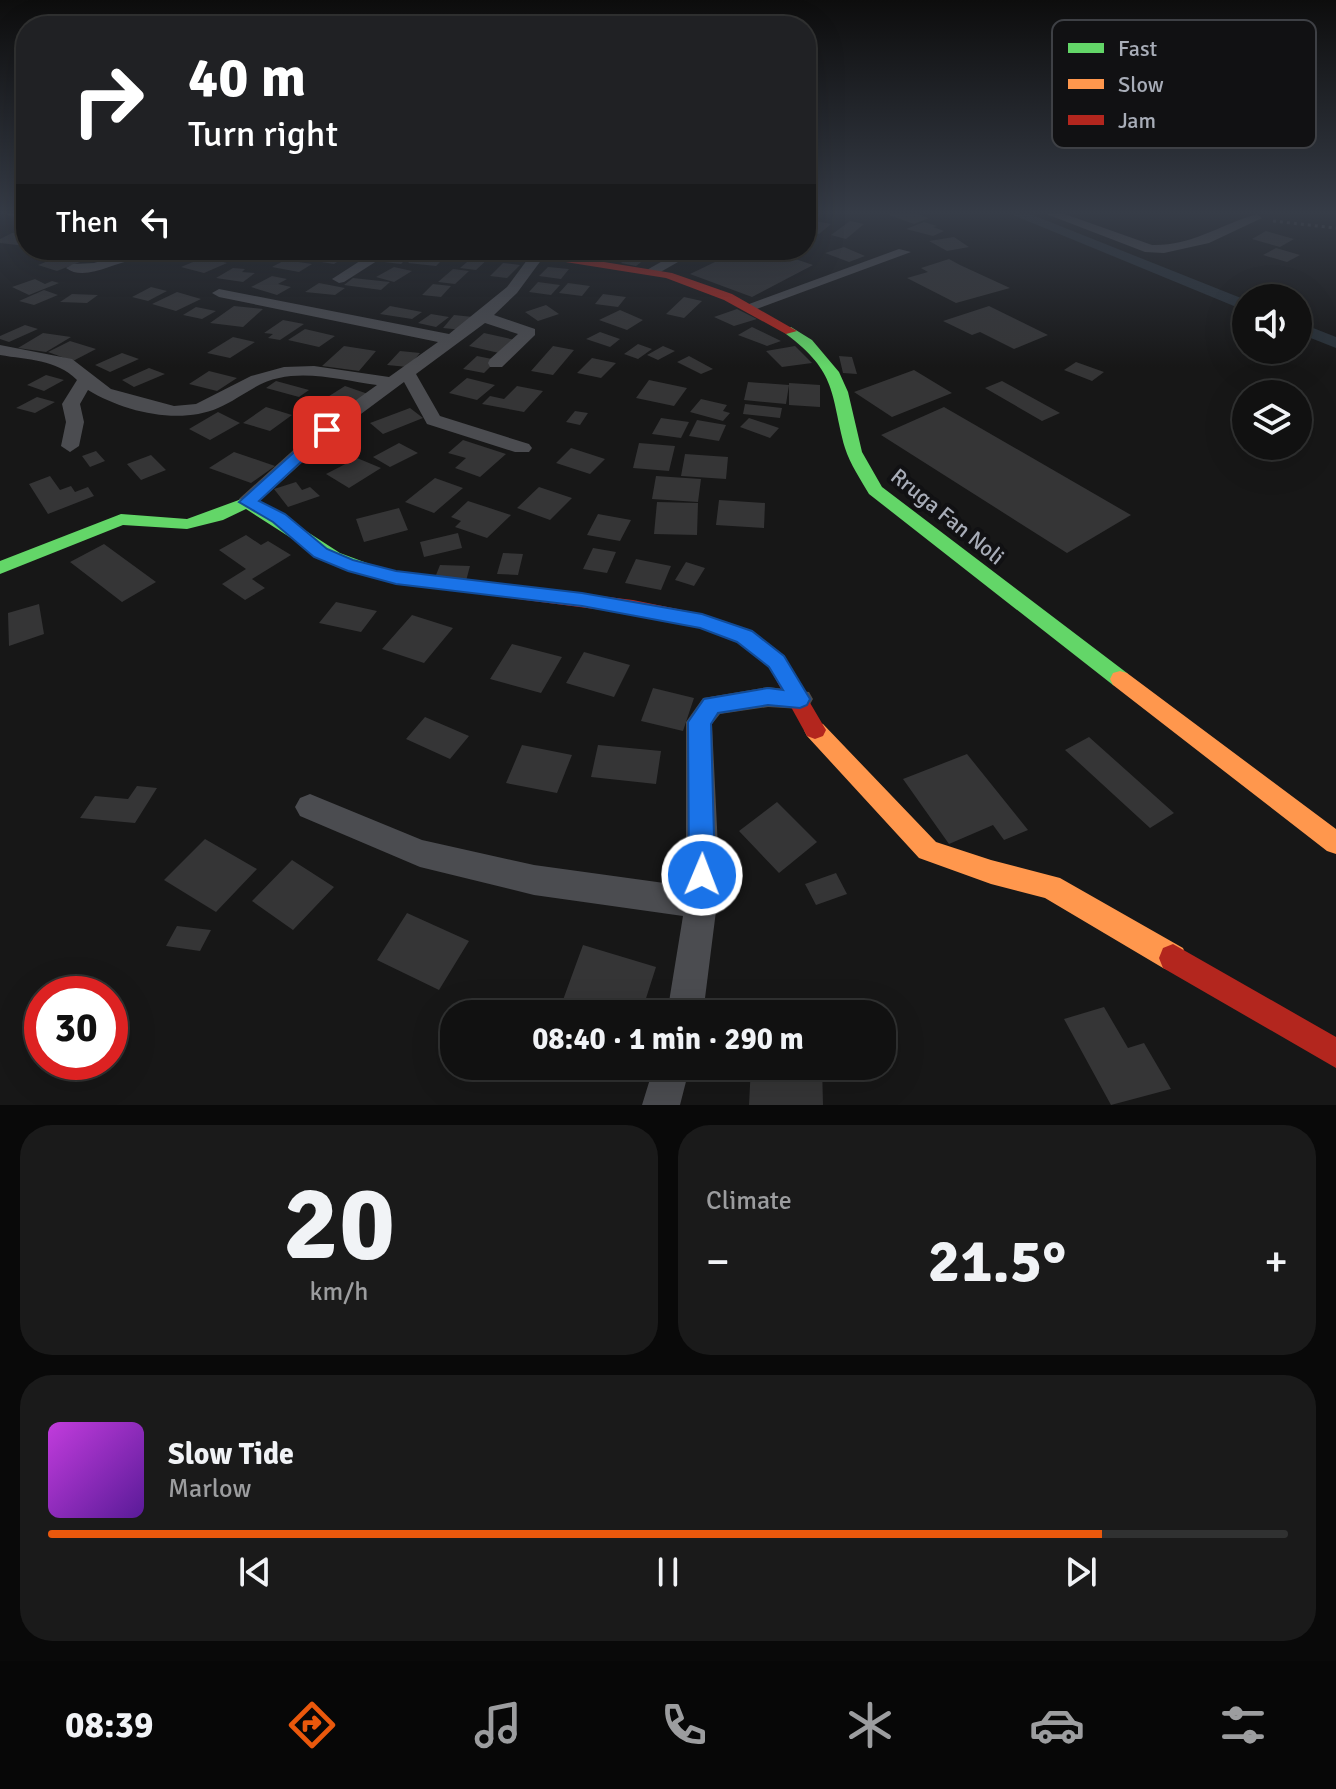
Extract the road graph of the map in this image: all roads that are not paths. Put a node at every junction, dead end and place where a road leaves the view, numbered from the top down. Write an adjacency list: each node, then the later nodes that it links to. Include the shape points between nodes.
1 (113, 264): 7 (street)
2 (365, 264): 9 (street)
3 (532, 264): 12 (street)
4 (599, 264): 8 (main road, Rruga Fan Noli)
5 (666, 264): 8 (street)
6 (871, 264): 11 (street)
7 (73, 268)
8 (652, 271): 11 (main road, Rruga Fan Noli)
9 (339, 279)
10 (219, 293): 13 (street)
11 (749, 307): 24 (main road, Rruga Fan Noli, via 807,343 832,372 854,452 875,490)
12 (483, 317): 13 (street); 15 (street, via 529,332)
13 (453, 340): 16 (street)
14 (0, 350): 17 (street, via 63,362)
15 (496, 363)
16 (398, 376): 17 (street, via 282,372 193,411 172,411 101,391); 19 (street, via 433,420); 20 (street, via 327,430)
17 (85, 381): 18 (street, via 71,404 75,422)
18 (70, 446)
19 (522, 448)
20 (247, 502): 21 (main road, via 214,519 187,525 124,518); 22 (main road, via 279,518 321,553 348,565 396,577 633,607 716,626 744,636 776,662)
21 (0, 568)
22 (800, 699): 25 (street, via 768,697 712,705 699,722); 27 (main road, via 807,719 830,749 928,850 1051,887)
23 (310, 807): 25 (street, via 420,853 534,880)
24 (1336, 843)
25 (701, 903): 26 (street)
26 (687, 1000)
27 (1336, 1053)
28 (668, 1080): 29 (street)
29 (661, 1105)

